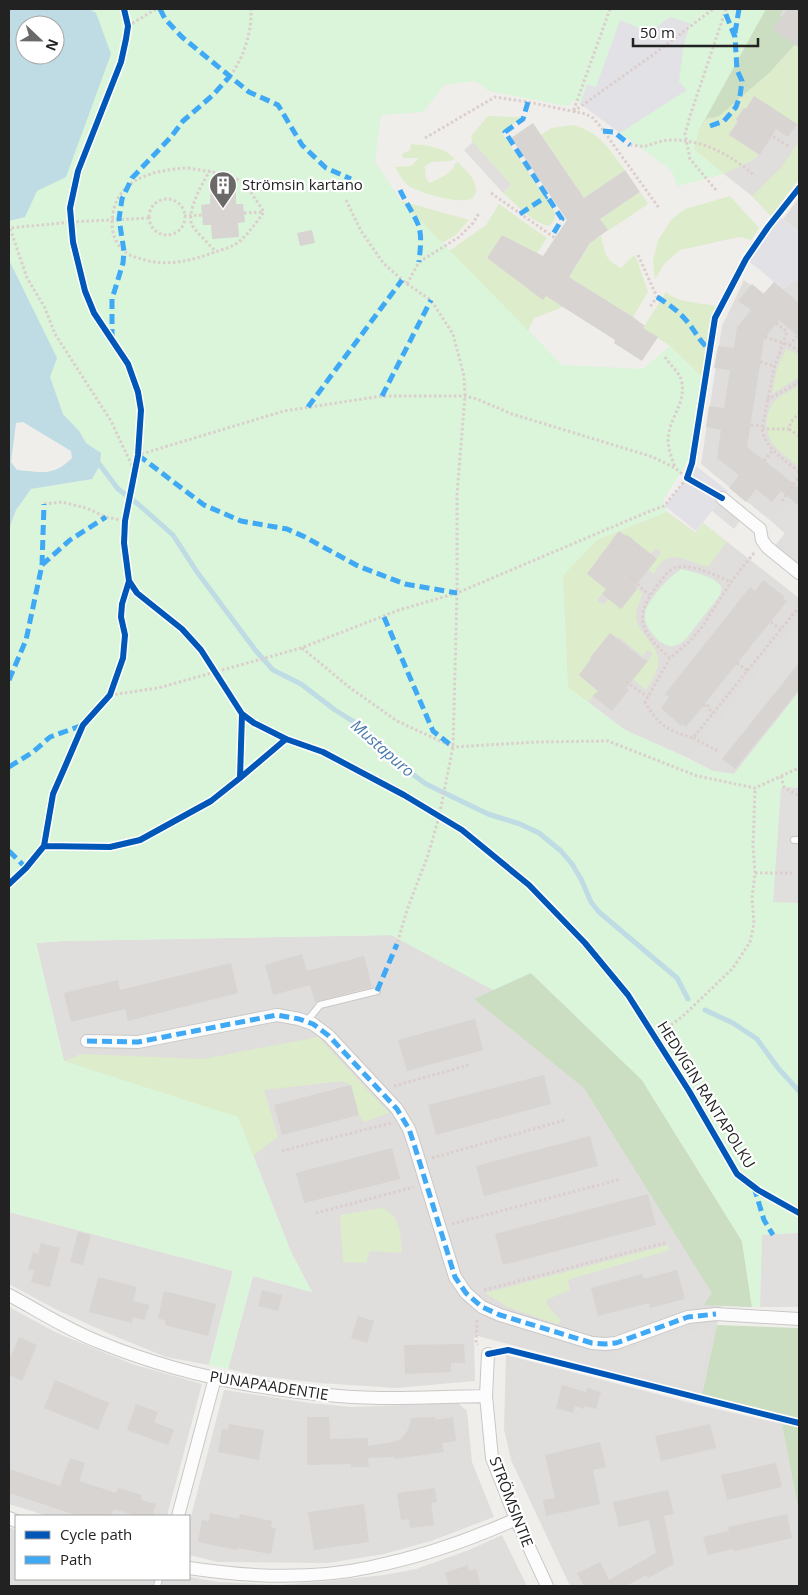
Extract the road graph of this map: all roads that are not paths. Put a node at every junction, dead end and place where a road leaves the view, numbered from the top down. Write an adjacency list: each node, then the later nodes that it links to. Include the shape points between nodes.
1 (722, 498): 2 (street, via 760,529 767,547)
2 (799, 573)
3 (377, 991): 4 (lane, via 320,1005)
4 (306, 1021): 5 (street, via 277,1015 138,1042); 7 (street, via 329,1036 404,1120 420,1161 455,1277 482,1307 592,1343 605,1344 688,1317 716,1314)
5 (87, 1041)
6 (9, 1296): 9 (street, PUNAPAADENTIE, via 100,1342)
7 (799, 1318)
8 (488, 1354): 10 (street, STRÖMSINTIE)
9 (215, 1378): 10 (street, PUNAPAADENTIE, via 339,1396); 11 (street)
10 (486, 1396): 12 (street, STRÖMSINTIE, via 492,1458)
11 (178, 1515)
12 (516, 1520): 13 (street, via 450,1545 370,1568 277,1575); 14 (street, STRÖMSINTIE)
13 (190, 1568)
14 (547, 1586)

